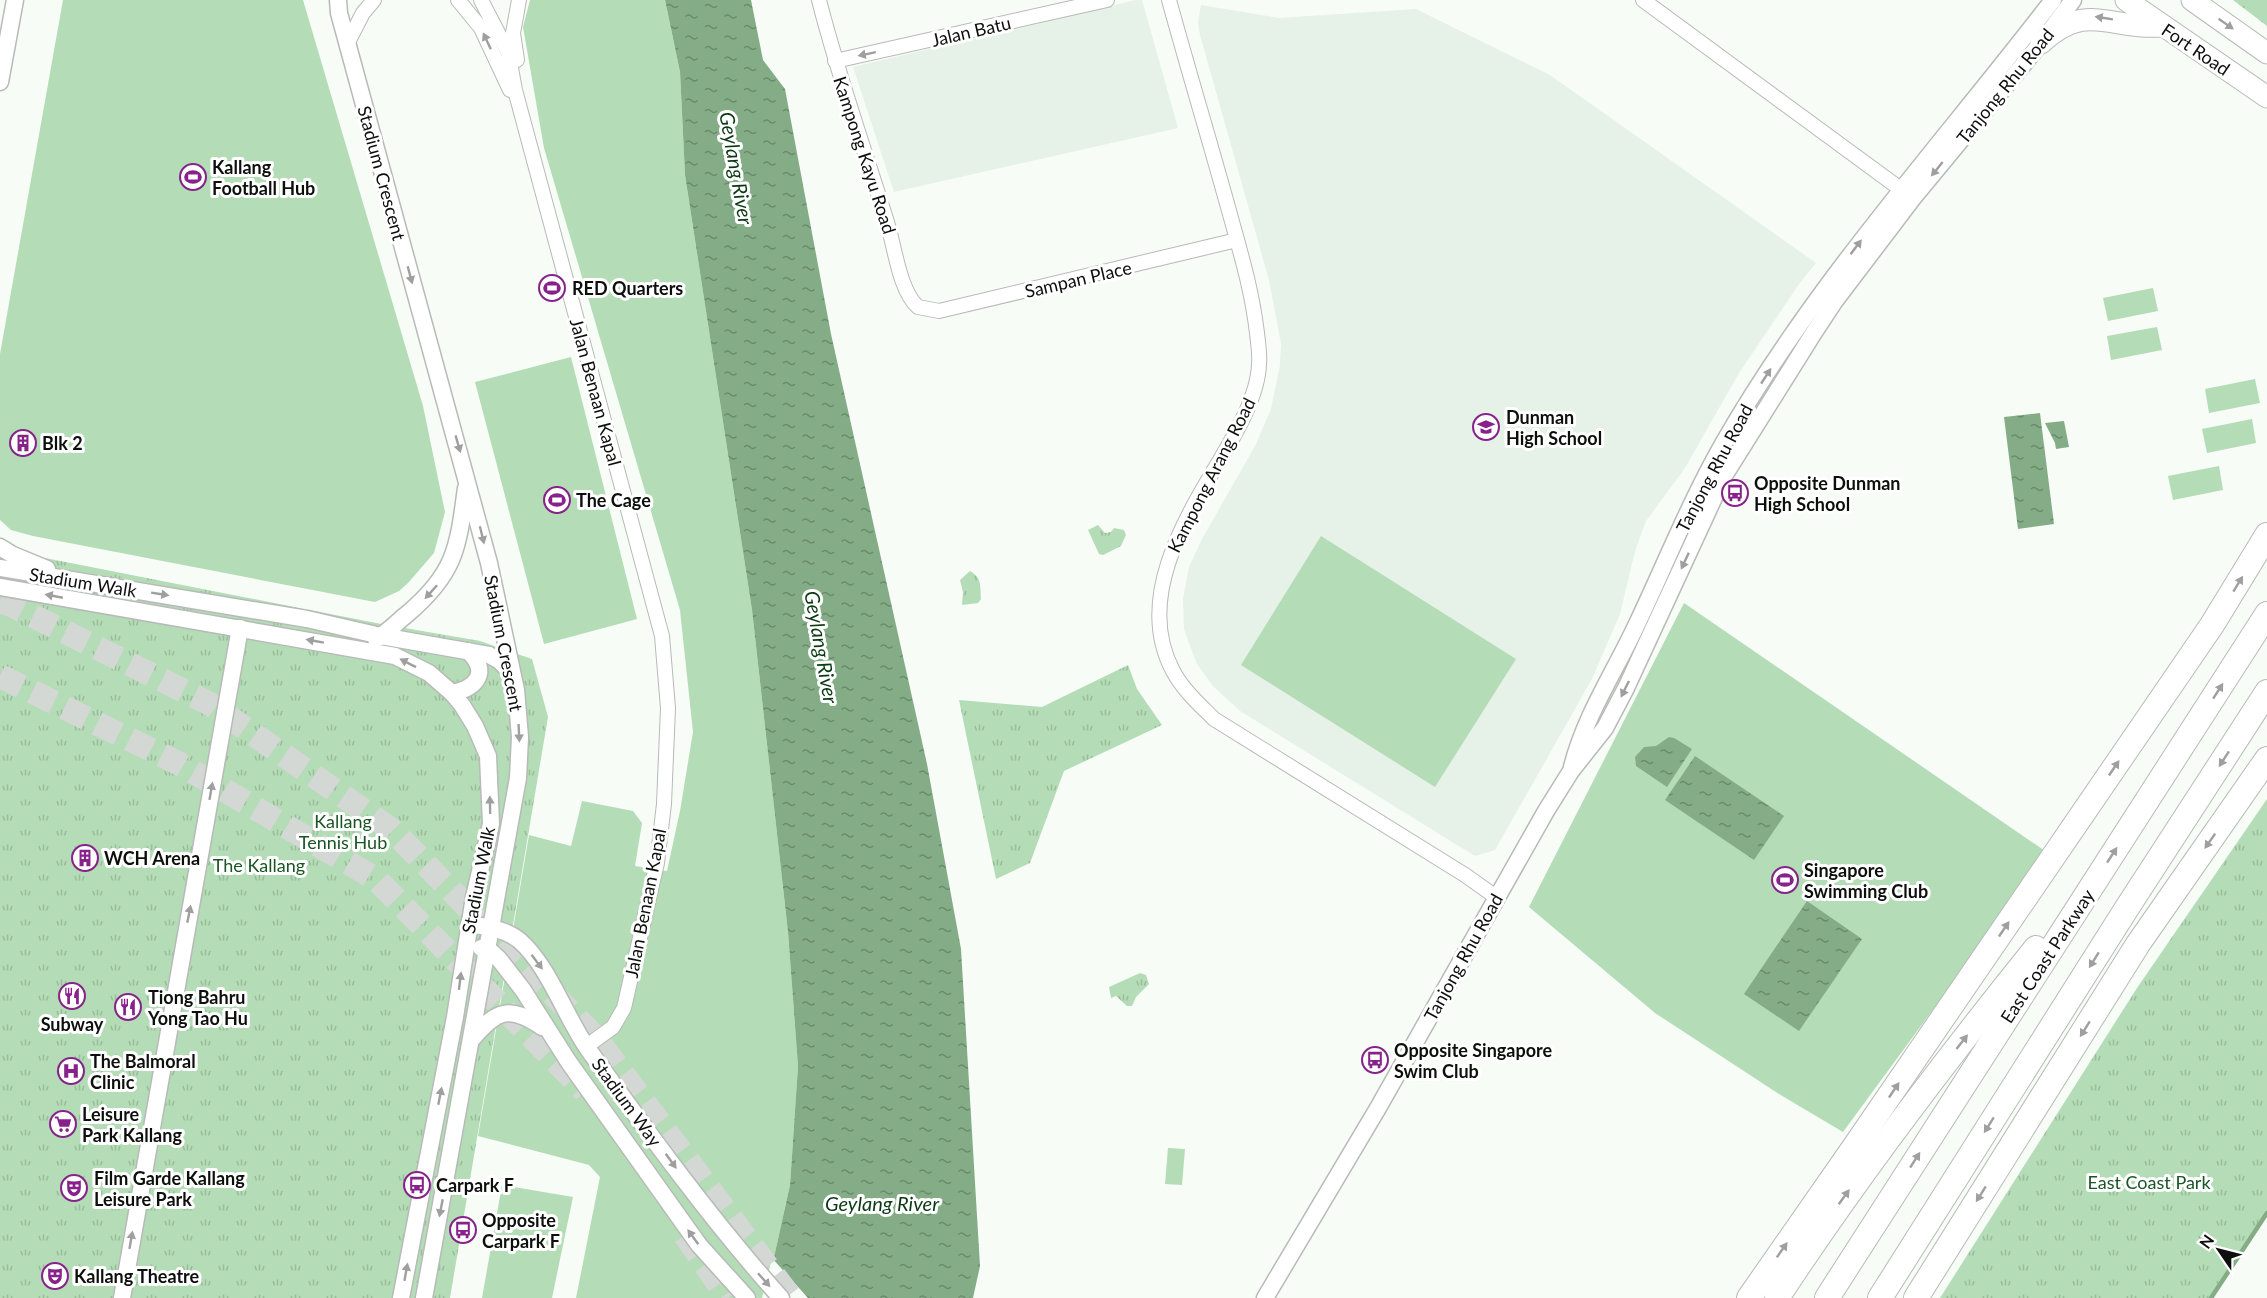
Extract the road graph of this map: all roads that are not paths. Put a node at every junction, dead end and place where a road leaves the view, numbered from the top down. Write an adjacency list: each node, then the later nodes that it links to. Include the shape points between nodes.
1 (15, 0): 20 (street)
2 (374, 0): 17 (street)
3 (458, 0): 22 (street, one-way to 3, via 481,28)
4 (481, 0): 22 (street, Jalan Benaan Kapal, via 508,52)
5 (519, 0): 22 (street, Jalan Benaan Kapal, via 513,33)
6 (819, 0): 19 (street, Kampong Kayu Road)
7 (1107, 0): 19 (street, Jalan Batu, one-way to 19)
8 (1169, 0): 24 (street, Kampong Arang Road)
9 (1644, 0): 23 (street)
10 (2054, 0): 23 (street, Tanjong Rhu Road)
11 (2073, 0): 16 (street, Tanjong Rhu Road)
12 (2126, 0): 15 (main road, Fort Road)
13 (2192, 0): 18 (main road, Fort Road, one-way to 18)
14 (337, 4): 17 (street, Stadium Crescent)
15 (2161, 26): 16 (main road, one-way to 16, via 2085,17 2051,32); 21 (main road, Fort Road)
16 (2041, 43): 23 (street, Tanjong Rhu Road, one-way to 23)
17 (347, 44): 26 (street, Stadium Crescent, one-way to 26)
18 (2267, 53)
19 (835, 61): 25 (street, Kampong Kayu Road, via 908,295)
20 (0, 82)
21 (2267, 97)
22 (522, 113): 49 (street, Jalan Benaan Kapal, via 662,636 668,708 657,863 624,1008 613,1027)
23 (1906, 194): 41 (street, Tanjong Rhu Road, via 1799,325 1724,443 1587,719 1571,771)
24 (1237, 240): 25 (street, Sampan Place, via 939,311); 41 (street, Kampong Arang Road, via 1252,295 1259,367 1237,430 1183,524 1167,562 1160,611 1161,639 1173,670 1187,692 1214,719)
25 (918, 307)
26 (468, 479): 34 (street, one-way to 34, via 460,539 448,568 433,591); 37 (street, Stadium Crescent, one-way to 37)
27 (2267, 535): 56 (highway, one-way to 27, via 2212,625)
28 (0, 547): 30 (street)
29 (0, 568): 30 (street, Stadium Walk)
30 (81, 582): 34 (street, Stadium Walk, one-way to 34, via 307,619)
31 (0, 587): 33 (street, Stadium Walk, one-way to 31)
32 (2267, 614): 42 (highway, East Coast Parkway, one-way to 32)
33 (240, 628): 35 (street, Stadium Walk, one-way to 33); 50 (street, one-way to 33)
34 (381, 636): 35 (street); 36 (street, Stadium Walk)
35 (357, 648): 39 (street, Stadium Walk, one-way to 35, via 429,673 395,656)
36 (468, 651): 37 (street, Stadium Walk, via 500,661); 39 (street, via 480,667 479,676 466,690)
37 (513, 675): 44 (street, Stadium Crescent, one-way to 44, via 520,737 518,778)
38 (2267, 692): 59 (highway, one-way to 59)
39 (452, 693): 43 (street, Stadium Walk, one-way to 39, via 490,824 488,756 475,726)
40 (2267, 759): 60 (highway, one-way to 60, via 2138,944)
41 (1496, 897): 55 (street, Tanjong Rhu Road, via 1378,1108)
42 (2080, 904): 57 (highway, one-way to 42, via 1902,1118 2056,924); 58 (highway, East Coast Parkway, one-way to 42)
43 (469, 924): 44 (street, Stadium Way); 45 (street, Stadium Walk)
44 (492, 928): 46 (street, Stadium Crescent); 49 (street, Stadium Way, one-way to 49, via 522,942 544,972)
45 (465, 945): 46 (street); 51 (street, Stadium Walk, one-way to 45, via 456,1017)
46 (488, 949): 47 (street, Stadium Way, via 523,990); 48 (street, Stadium Crescent)
47 (548, 1031): 48 (street, via 526,1016 509,1013 491,1018); 53 (street, Stadium Way, one-way to 47, via 699,1245)
48 (472, 1039): 52 (street, Stadium Crescent, one-way to 52)
49 (586, 1046): 54 (street, Stadium Way, one-way to 54, via 716,1223)
50 (122, 1298)
51 (401, 1298)
52 (424, 1298)
53 (747, 1298)
54 (781, 1298)
55 (1265, 1298)
56 (1749, 1298)
57 (1777, 1298)
58 (1827, 1298)
59 (1880, 1298)
60 (1916, 1298)

